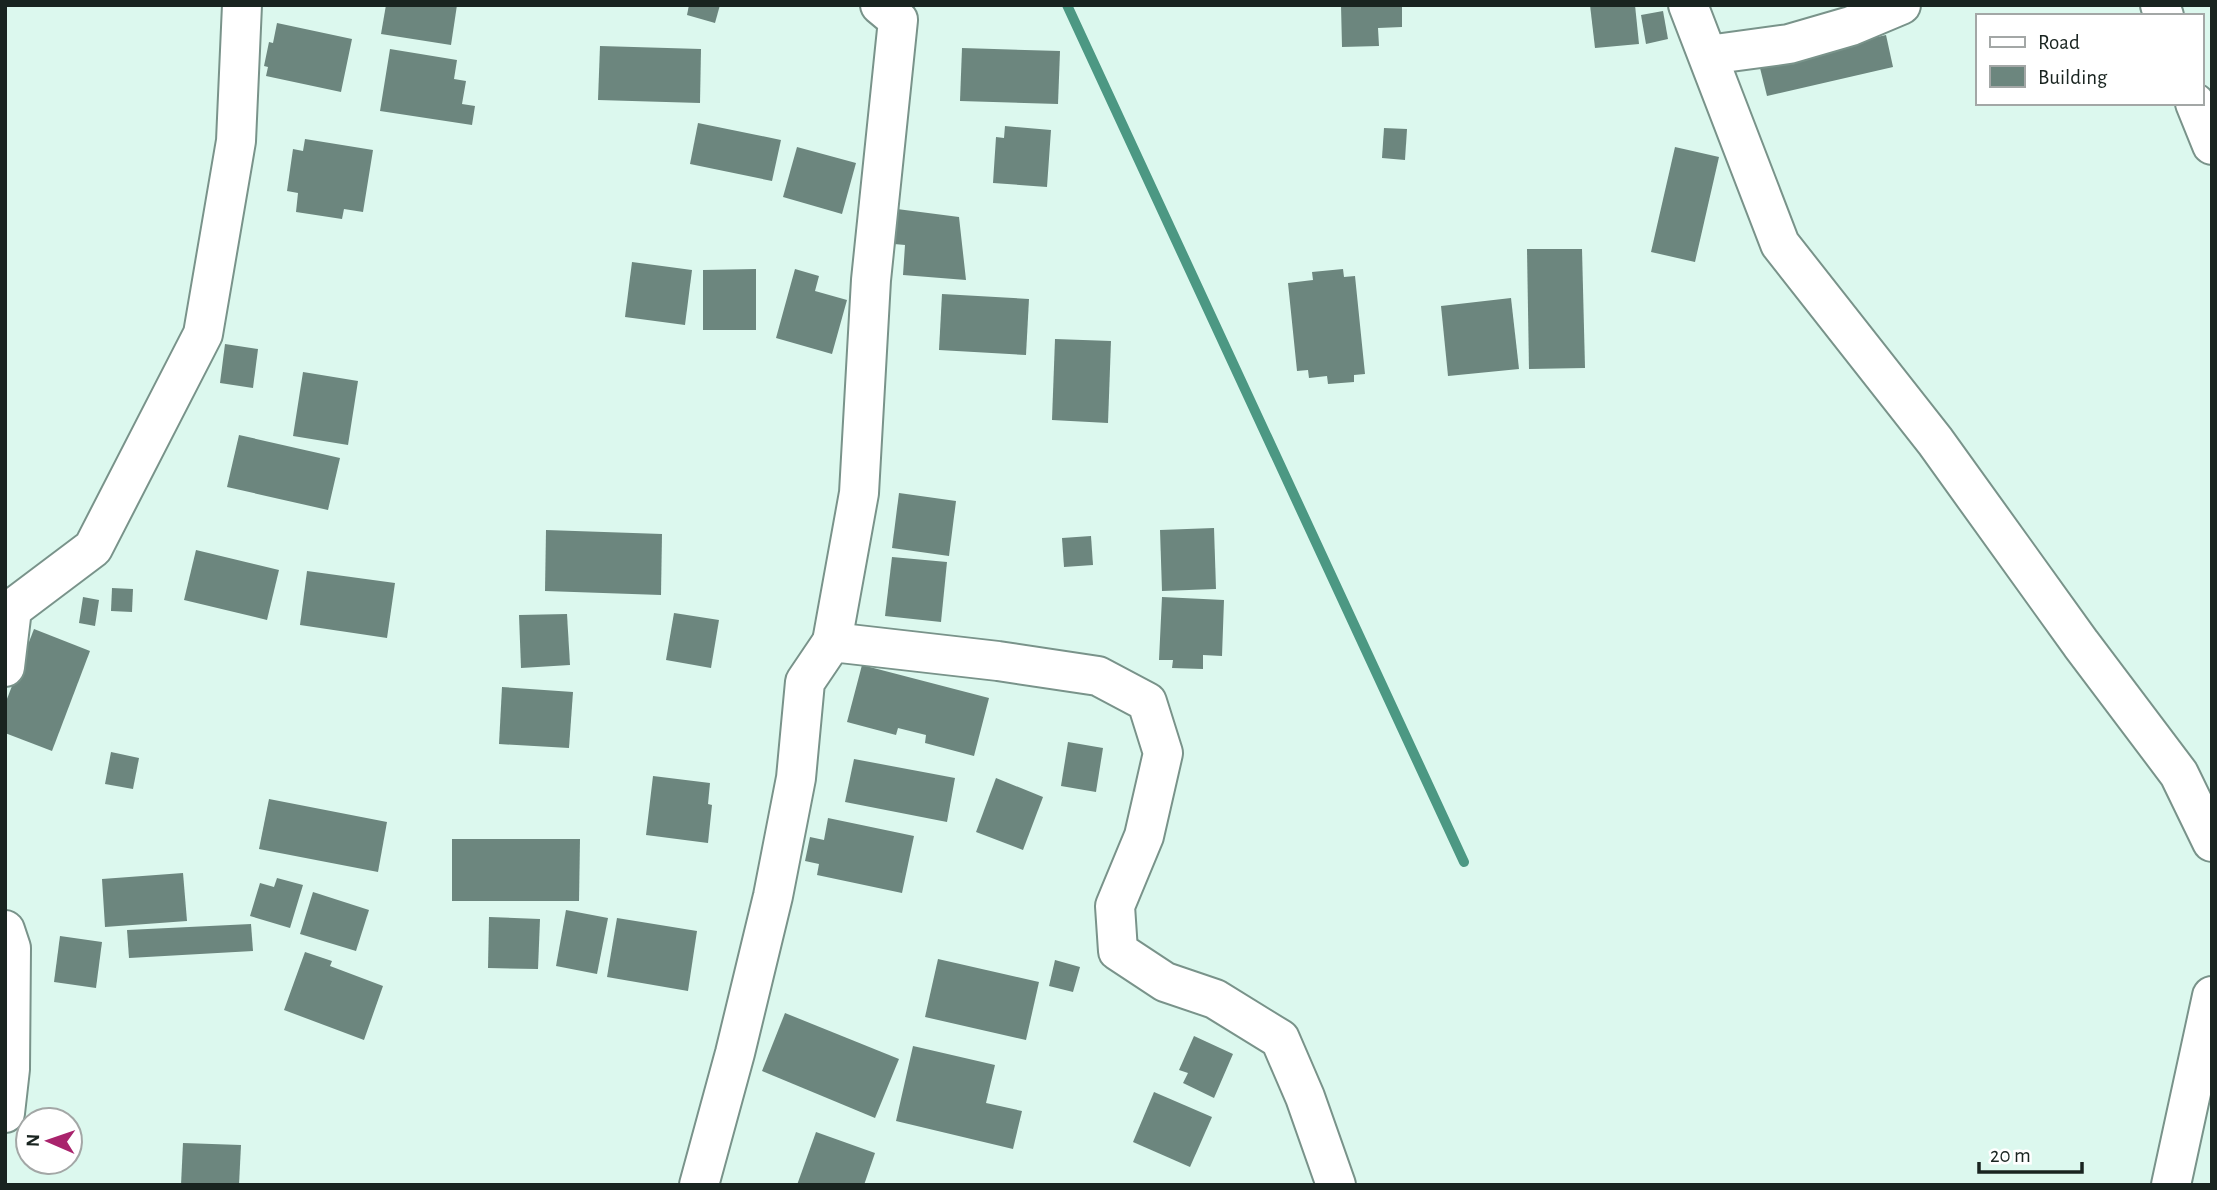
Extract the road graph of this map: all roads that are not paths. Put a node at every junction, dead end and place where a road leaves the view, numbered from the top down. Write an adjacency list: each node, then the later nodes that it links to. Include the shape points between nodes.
1 (242, 5): 9 (street, via 236,141 203,334 93,548 12,609)
2 (880, 5): 8 (street, via 898,20 870,281 859,493)
3 (1688, 5): 5 (street)
4 (1897, 6): 5 (street, via 1851,26 1788,44)
5 (1708, 55): 10 (street, via 1780,244 1935,441 2179,774)
6 (2196, 105): 7 (street)
7 (2212, 145)
8 (832, 642): 14 (street, via 805,682 796,778 774,896); 15 (street, via 998,660 1098,677 1147,702 1163,752 1144,836 1115,906 1118,951 1165,982 1215,999 1280,1039)
9 (5, 667)
10 (2212, 842)
11 (5, 930): 13 (street, via 11,948)
12 (2212, 996): 16 (street)
13 (5, 1113)
14 (699, 1185)
15 (1336, 1185)
16 (2171, 1185)

